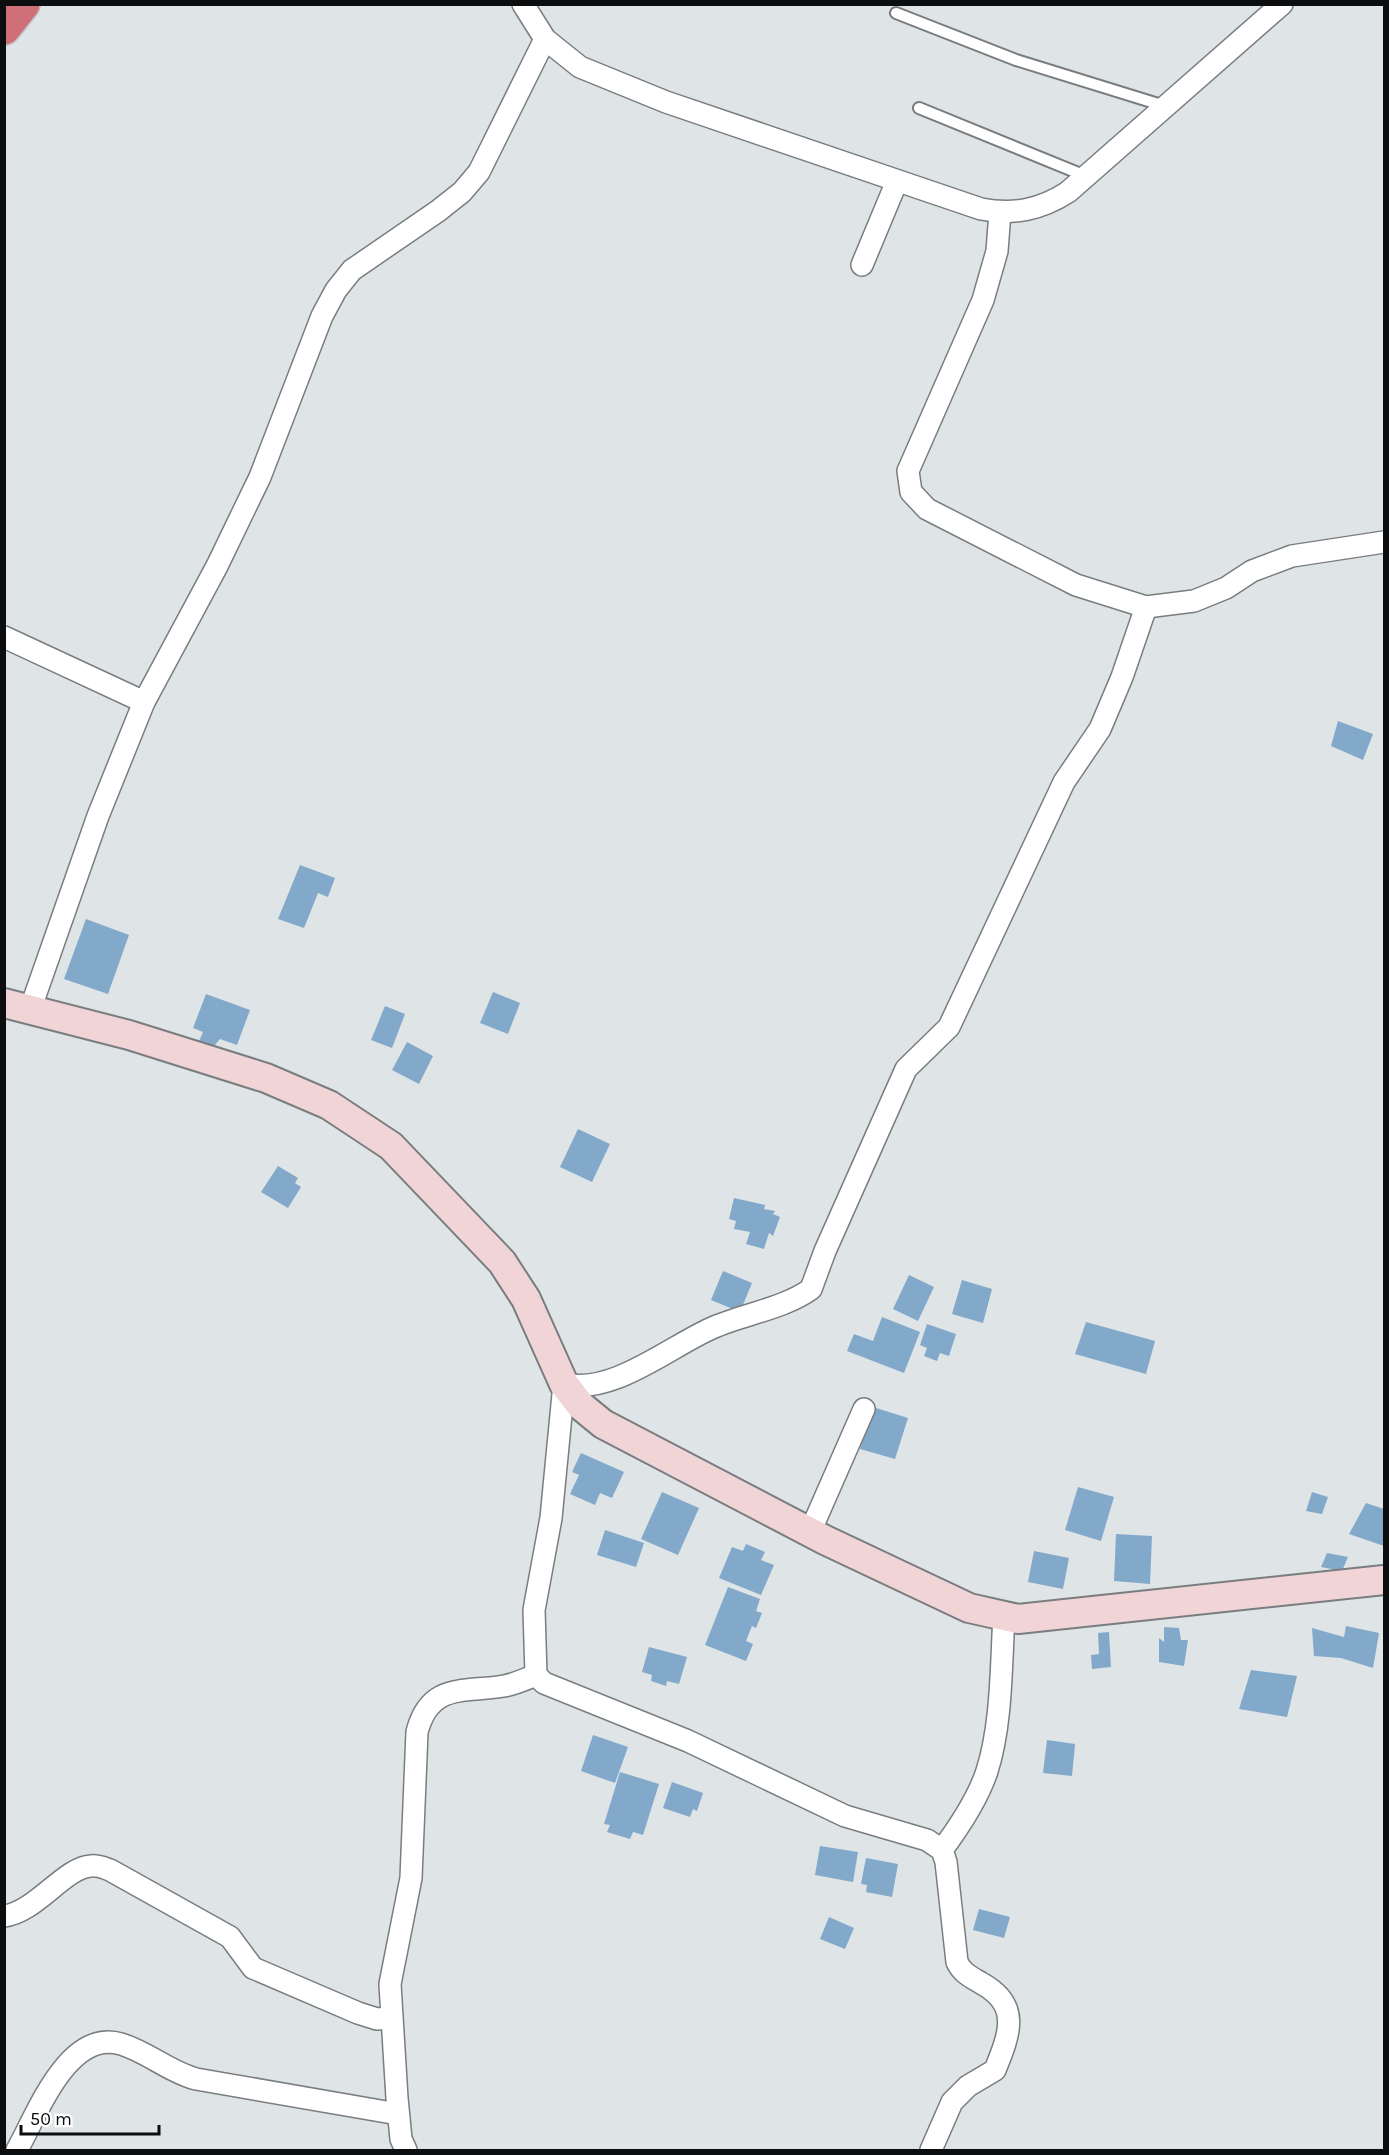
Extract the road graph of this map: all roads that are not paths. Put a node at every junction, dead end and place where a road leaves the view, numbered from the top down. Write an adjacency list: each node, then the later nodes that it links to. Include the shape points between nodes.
1 (23, 4): 5 (highway)
2 (523, 4): 6 (street)
3 (1282, 4): 7 (street)
4 (896, 13): 7 (lane, via 1016,60)
5 (4, 28)
6 (545, 39): 10 (street, via 580,67 601,76); 16 (street, via 479,172 438,212 352,270 336,290 322,316 260,477 218,566)
7 (1168, 107): 9 (street)
8 (919, 108): 9 (lane)
9 (1088, 177): 11 (street, via 1052,202 1034,209)
10 (897, 181): 11 (street); 12 (street)
11 (1000, 212): 14 (street, via 993,273 908,471 911,492 927,509 1076,585)
12 (862, 265)
13 (1384, 542): 14 (street, via 1292,556 1252,571 1194,602)
14 (1146, 607): 18 (street, via 1100,729 1064,782 949,1027 906,1069 810,1289 712,1328 617,1377 583,1386)
15 (4, 637): 16 (street)
16 (144, 702): 17 (street)
17 (17, 1007): 18 (street, via 129,1035 266,1078 329,1105 391,1146 509,1271 526,1299)
18 (564, 1384): 20 (street, via 581,1406 603,1424); 23 (street, via 551,1518 534,1610)
19 (864, 1409): 20 (street)
20 (810, 1532): 22 (street, via 969,1608)
21 (1384, 1580): 22 (street, via 1018,1619)
22 (1004, 1616): 24 (street, via 995,1740 958,1828)
23 (536, 1675): 24 (street, via 544,1683 688,1741 845,1815 927,1840); 26 (street, via 506,1686 449,1692 432,1702 420,1720 411,1878 393,1965)
24 (942, 1850): 30 (street, via 957,1962 964,1973 1002,1996 1009,2022 995,2070 968,2086 952,2102)
25 (4, 1916): 26 (street, via 23,1910 79,1870 95,1866 110,1870 230,1937 253,1968 358,2013)
26 (391, 2019): 27 (street)
27 (398, 2114): 28 (street, via 180,2075 123,2044 110,2042 84,2049 66,2064); 29 (street)
28 (17, 2151)
29 (406, 2151)
30 (932, 2151)

